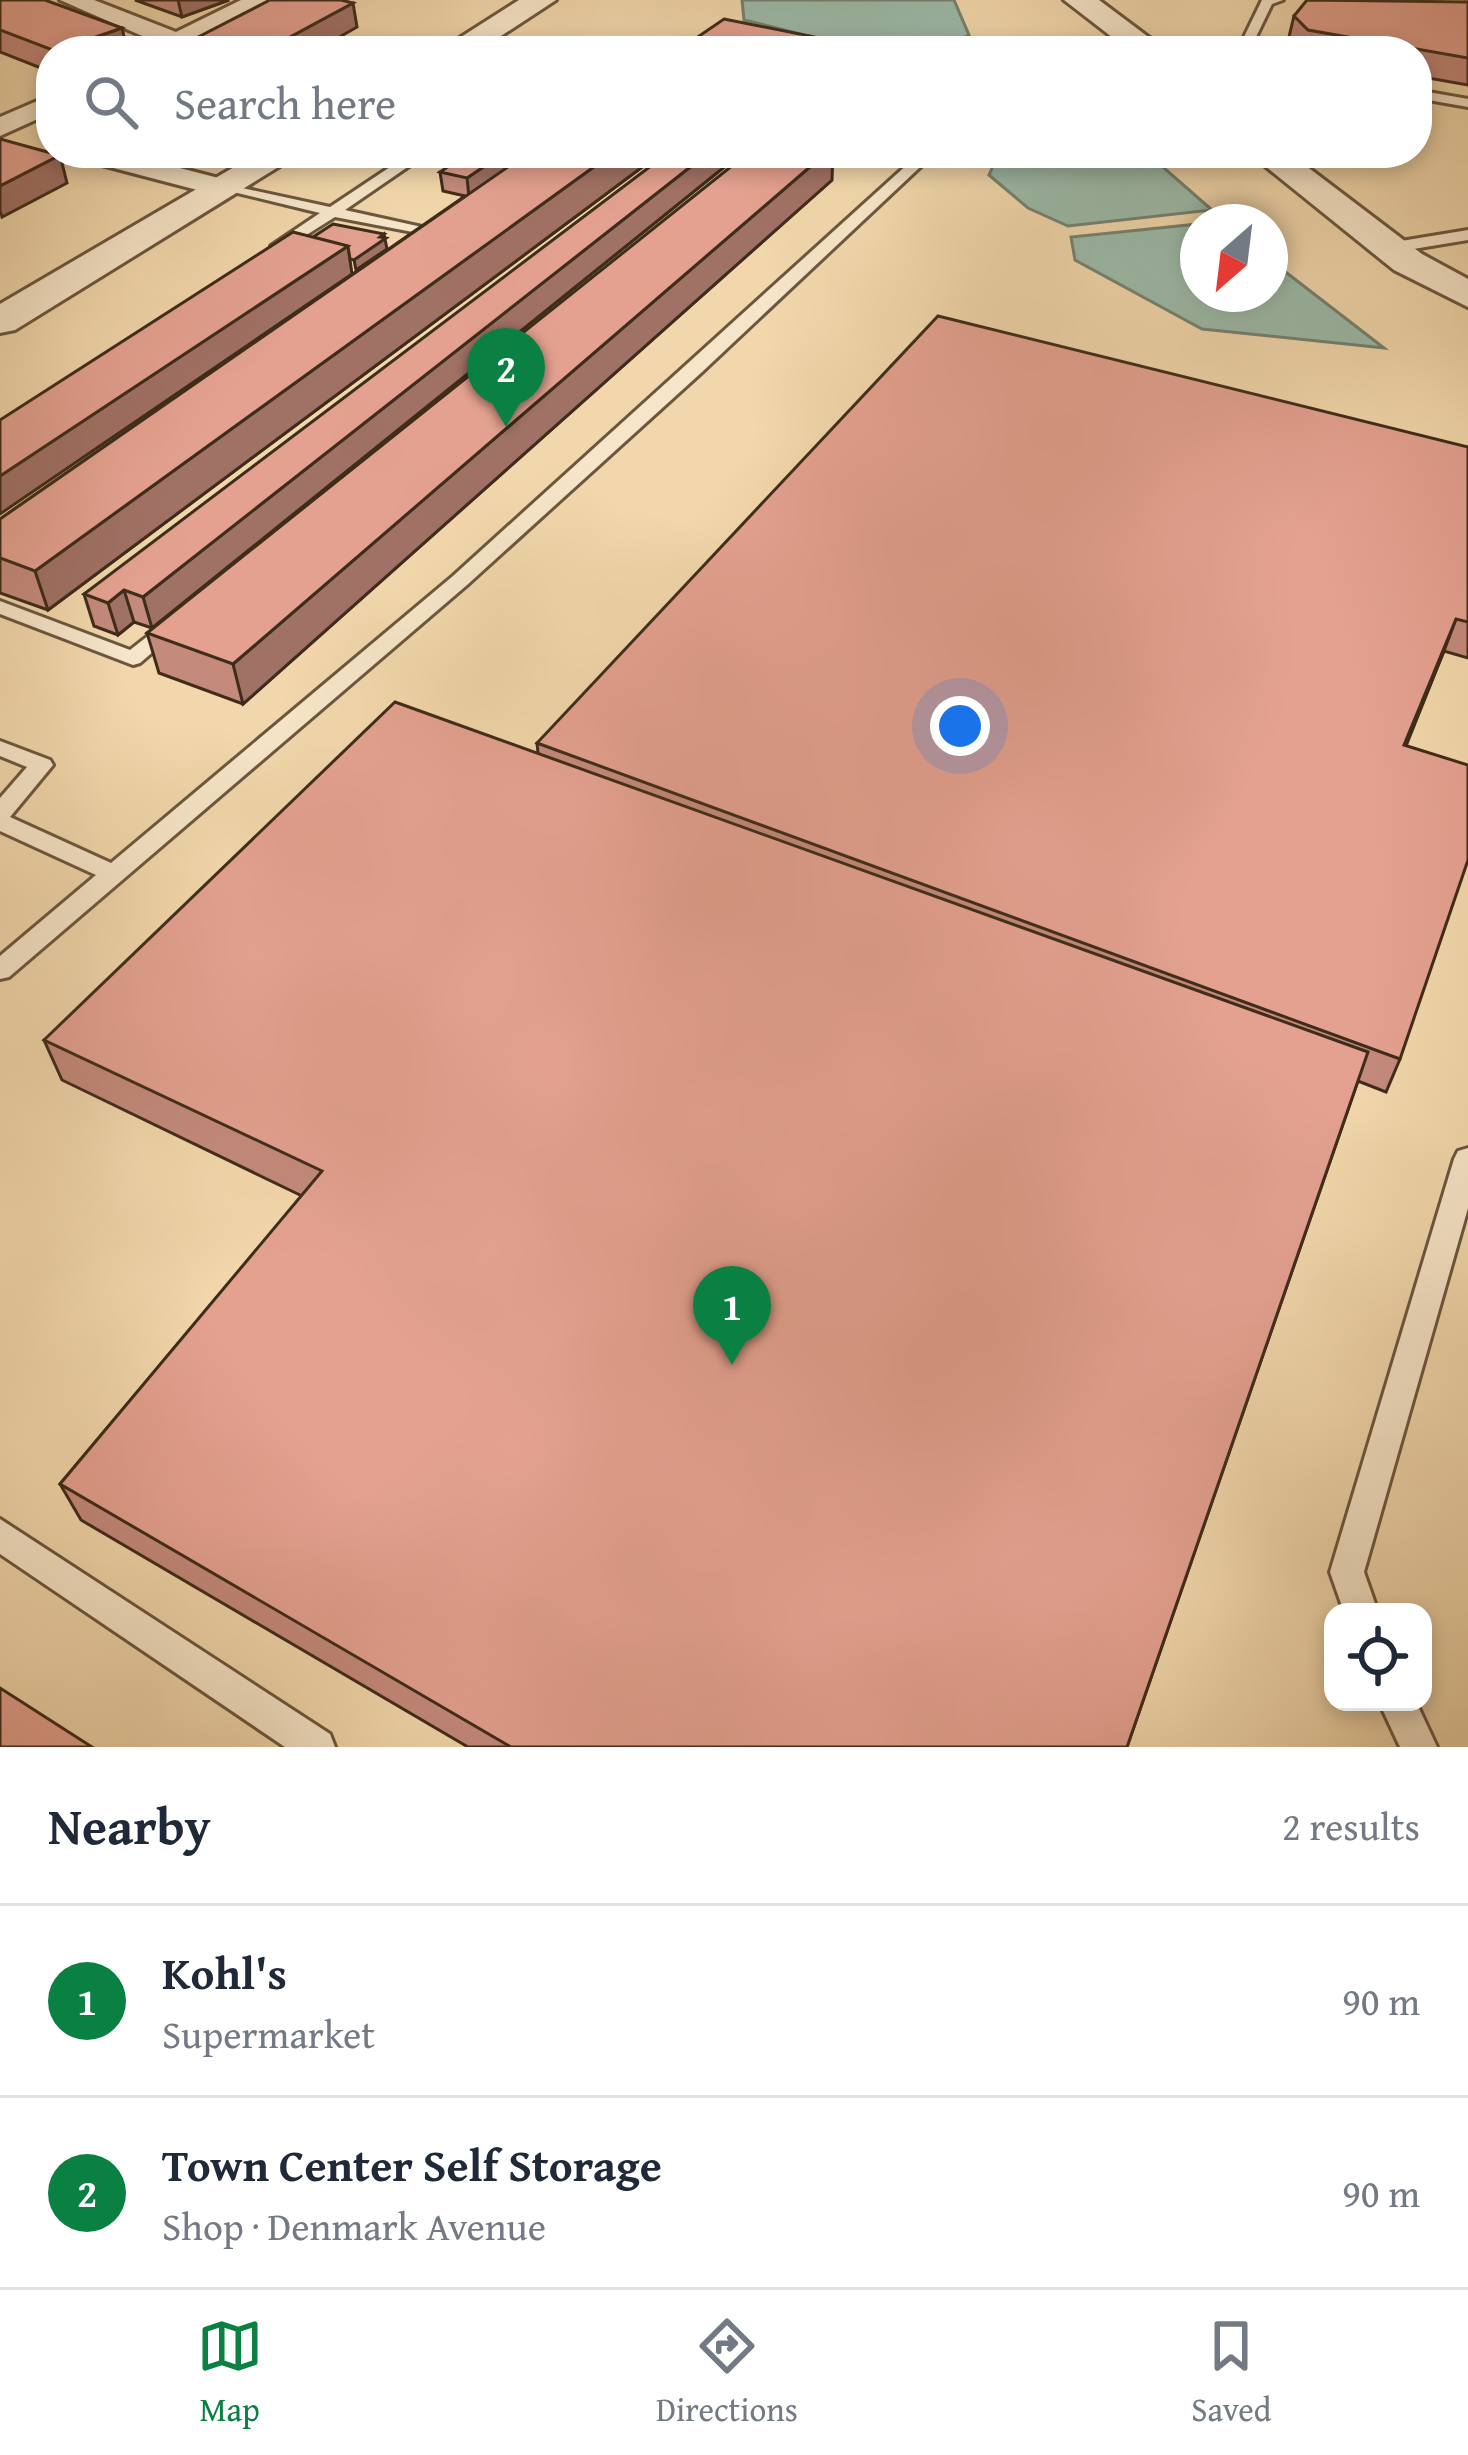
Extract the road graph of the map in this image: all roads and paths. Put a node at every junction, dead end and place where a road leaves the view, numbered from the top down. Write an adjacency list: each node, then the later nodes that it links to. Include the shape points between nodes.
1 (72, 0): 6 (street)
2 (260, 0): 7 (street)
3 (541, 0): 8 (street)
4 (1079, 0): 9 (street)
5 (1277, 0): 10 (lane, via 1267,1)
6 (146, 36)
7 (187, 36)
8 (480, 36)
9 (1130, 36)
10 (1250, 36)
11 (1432, 97): 12 (lane)
12 (1468, 103)
13 (36, 111): 14 (street)
14 (0, 129): 15 (street)
15 (34, 139)
16 (147, 168): 21 (street)
17 (258, 168): 21 (street)
18 (399, 168): 22 (lane)
19 (912, 168): 35 (lane, via 315,706)
20 (1286, 168): 26 (street)
21 (224, 188): 22 (lane); 30 (street)
22 (334, 212): 25 (lane); 28 (lane)
23 (464, 222): 25 (lane)
24 (1468, 235): 26 (lane)
25 (445, 236): 27 (lane)
26 (1390, 248): 29 (street)
27 (425, 250)
28 (255, 262)
29 (1468, 296)
30 (0, 321)
31 (0, 607): 32 (lane, via 133,658)
32 (189, 613)
33 (0, 748): 34 (lane, via 42,765)
34 (0, 817): 35 (lane)
35 (110, 872): 36 (lane)
36 (0, 970)
37 (1468, 1159): 39 (lane, via 1347,1572)
38 (0, 1535): 41 (lane)
39 (1358, 1603)
40 (1401, 1711): 42 (lane)
41 (317, 1747)
42 (1419, 1747)

